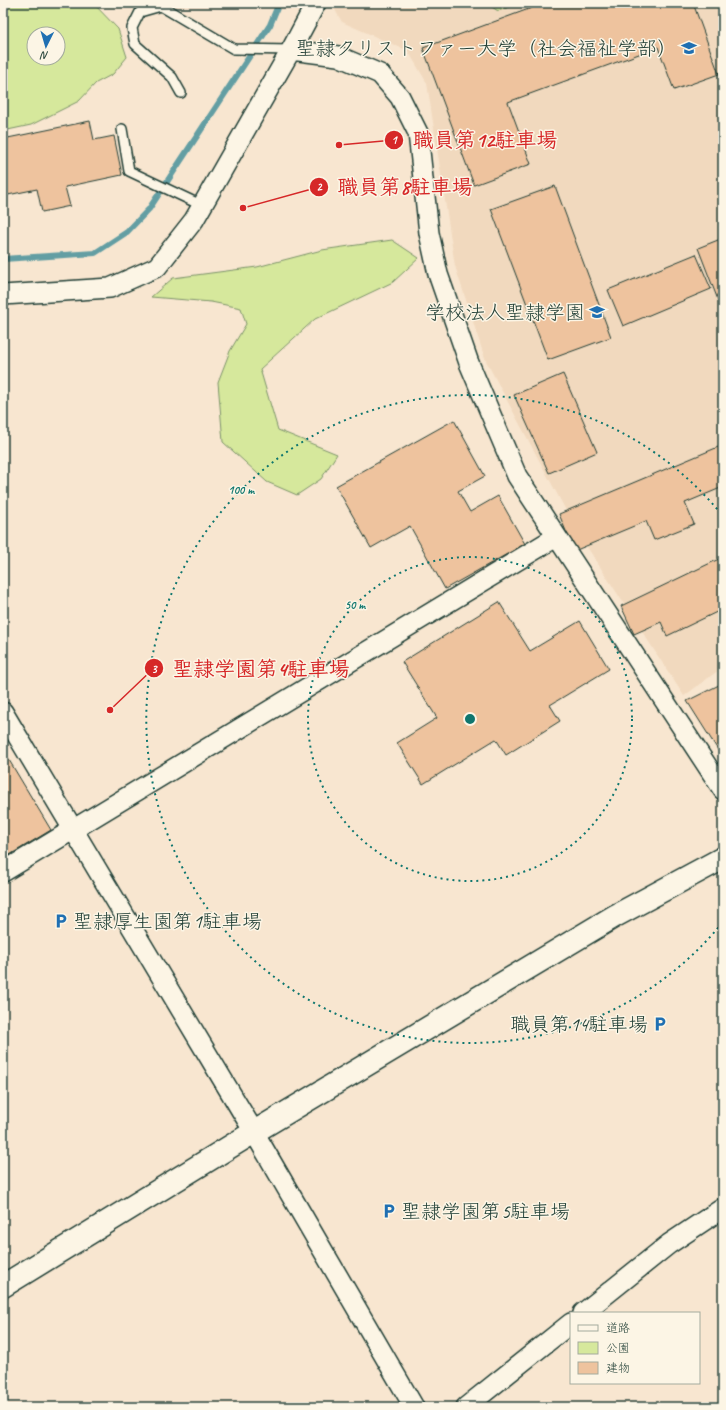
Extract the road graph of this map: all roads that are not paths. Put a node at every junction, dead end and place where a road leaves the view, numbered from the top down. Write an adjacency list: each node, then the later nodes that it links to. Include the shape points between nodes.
1 (316, 3): 2 (street)
2 (291, 50): 3 (lane, via 234,49 161,6 140,12 132,28 135,44 172,77); 5 (street); 7 (street, via 338,56 380,74 400,98 418,133 429,233 438,274 461,341 517,476)
3 (181, 93)
4 (122, 129): 5 (lane, via 129,171)
5 (203, 206): 6 (street, via 157,267 110,288)
6 (3, 294)
7 (556, 538): 9 (street); 10 (street)
8 (3, 712): 10 (street)
9 (723, 790)
10 (73, 830): 12 (street); 13 (street)
11 (723, 858): 13 (street, via 615,916)
12 (3, 872)
13 (254, 1132): 15 (street); 18 (street)
14 (723, 1208): 16 (street, via 670,1244)
15 (3, 1286)
16 (584, 1312)
17 (570, 1324): 19 (street)
18 (414, 1407)
19 (466, 1407)

